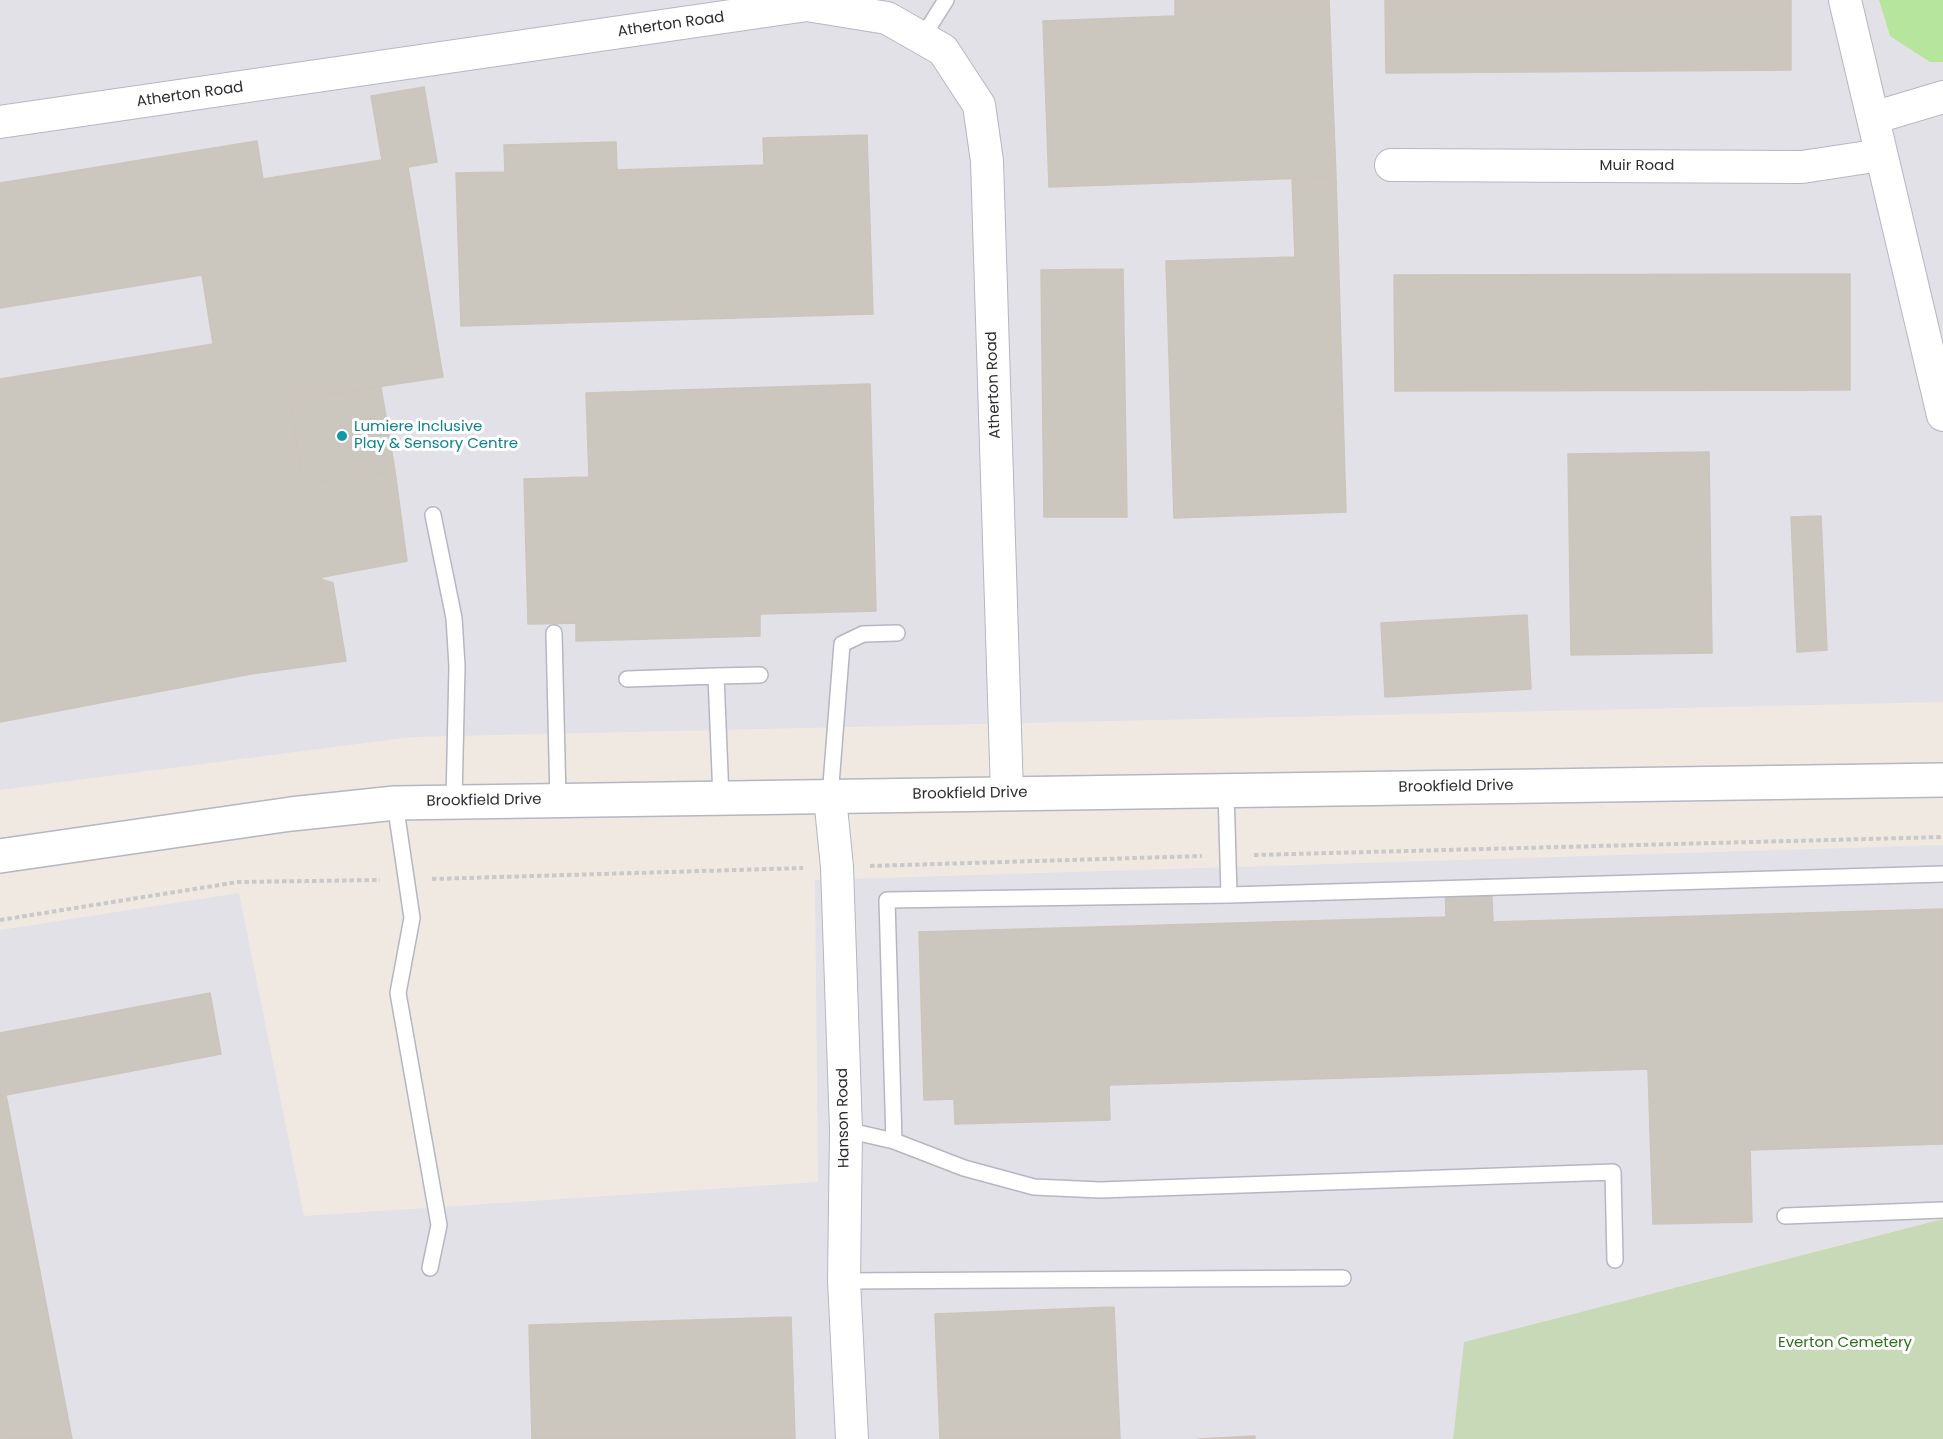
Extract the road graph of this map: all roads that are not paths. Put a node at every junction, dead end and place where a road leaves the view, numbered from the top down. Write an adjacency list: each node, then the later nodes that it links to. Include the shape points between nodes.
1 (946, 0): 3 (lane)
2 (1845, 0): 5 (street)
3 (922, 38): 6 (street, Atherton Road, via 887,18 807,5); 18 (street, Atherton Road, via 943,50 979,105 987,161)
4 (1943, 97): 5 (street)
5 (1873, 118): 7 (street)
6 (0, 122)
7 (1881, 155): 8 (street, Muir Road, via 1802,167); 9 (street)
8 (1391, 165)
9 (1943, 415)
10 (433, 515): 22 (lane, via 454,618)
11 (554, 633): 21 (lane)
12 (897, 633): 19 (lane, via 863,634 842,644)
13 (760, 675): 14 (lane)
14 (716, 676): 15 (lane); 20 (lane)
15 (627, 679)
16 (1943, 780): 17 (street, Brookfield Drive)
17 (1226, 790): 18 (street, Brookfield Drive); 26 (lane)
18 (1007, 793): 19 (street, Brookfield Drive)
19 (830, 797): 20 (street, Brookfield Drive); 27 (street, Hanson Road, via 837,867)
20 (721, 798): 21 (street, Brookfield Drive)
21 (558, 800): 22 (street, Brookfield Drive)
22 (454, 801): 23 (street, Brookfield Drive)
23 (395, 803): 24 (street, Brookfield Drive); 32 (lane, via 412,918 398,993 439,1225)
24 (0, 856)
25 (1943, 874): 26 (lane)
26 (1229, 895): 28 (lane, via 887,900)
27 (846, 1130): 28 (lane); 34 (street, Hanson Road)
28 (894, 1141): 31 (lane, via 964,1168 1034,1187 1100,1190 1613,1172)
29 (1943, 1210): 30 (lane)
30 (1785, 1216)
31 (1615, 1260)
32 (430, 1268)
33 (1343, 1278): 34 (lane)
34 (844, 1281): 35 (street, Hanson Road)
35 (852, 1439)

